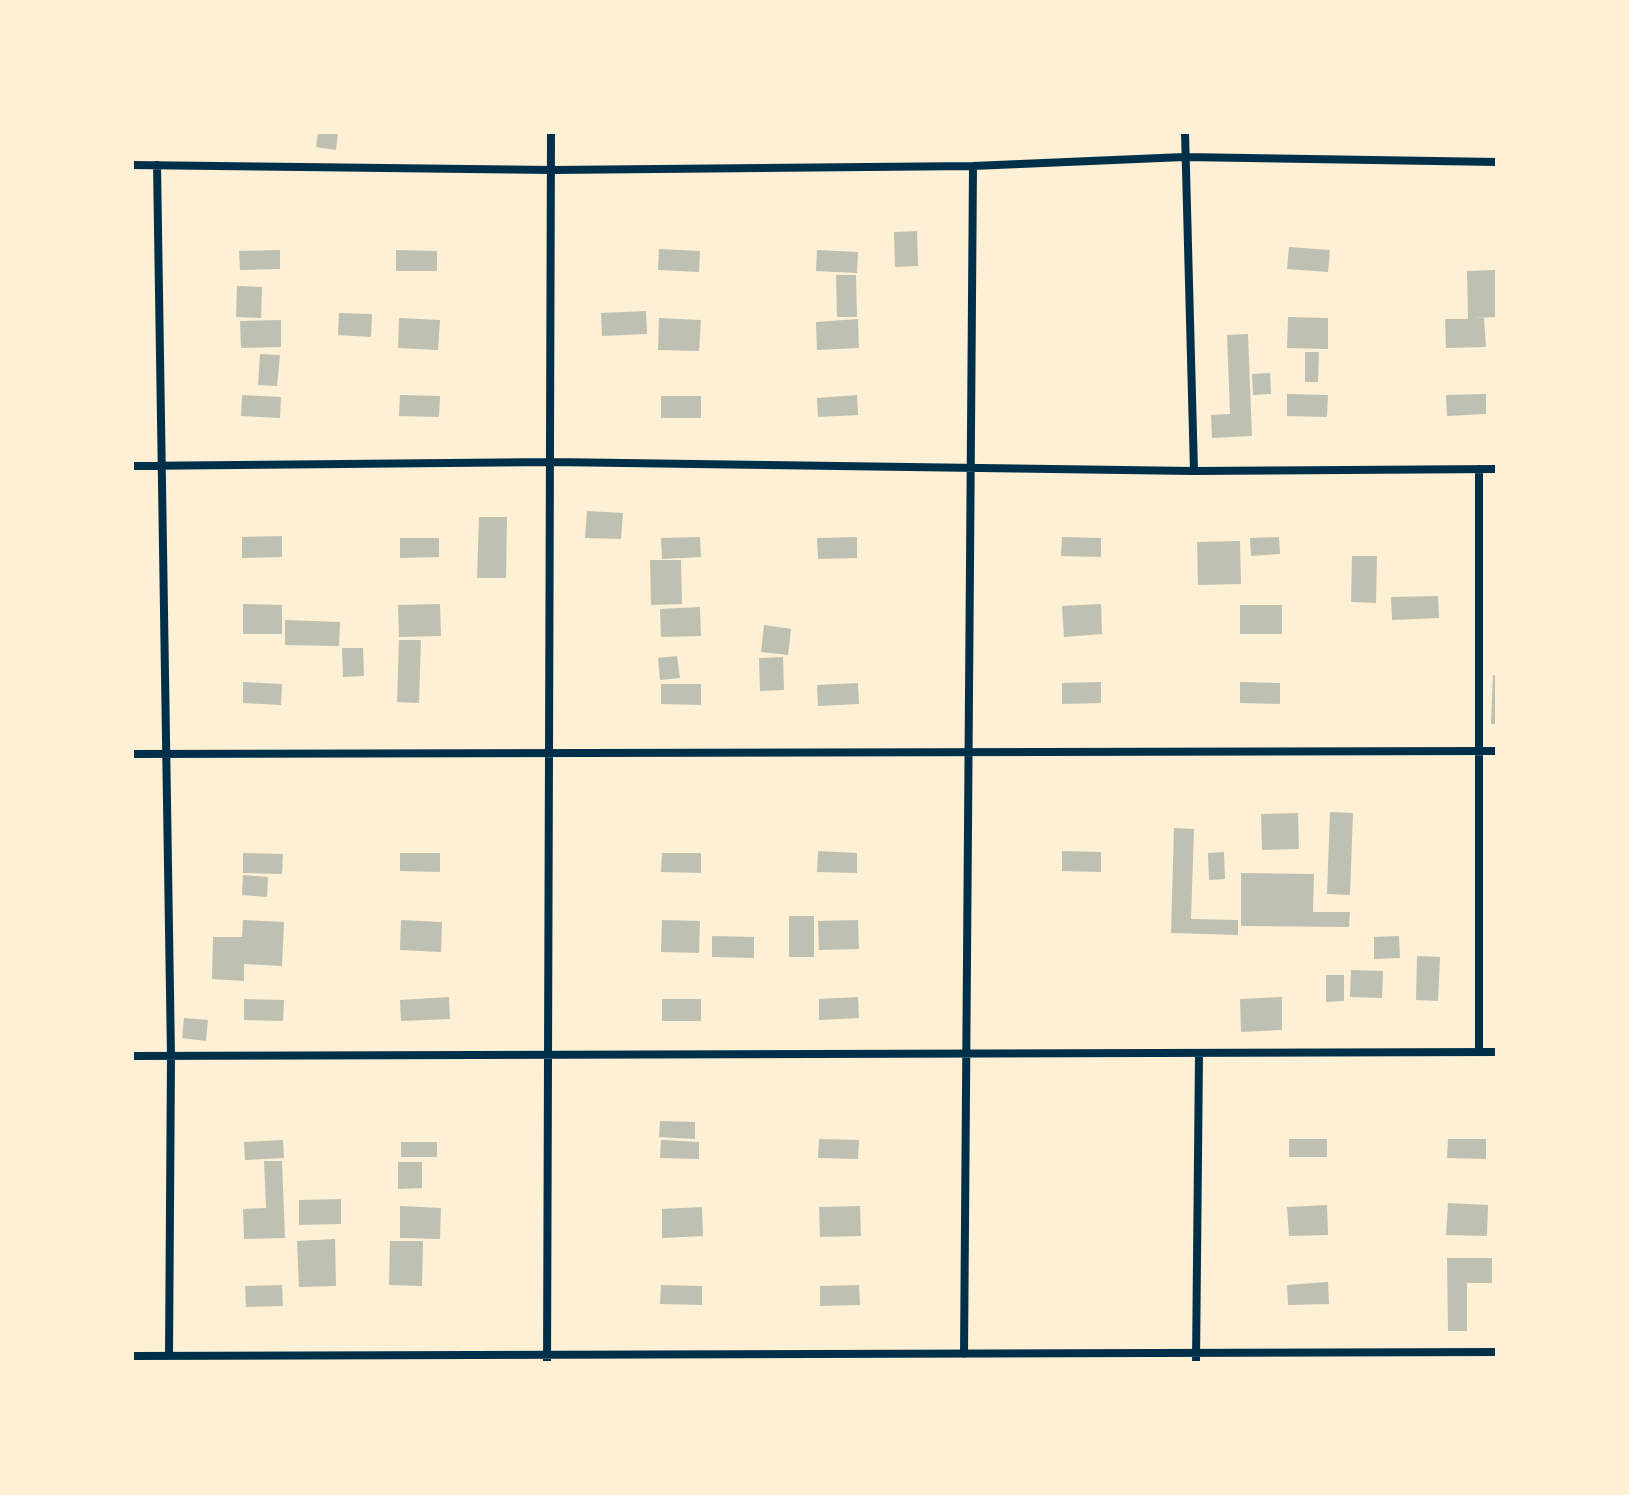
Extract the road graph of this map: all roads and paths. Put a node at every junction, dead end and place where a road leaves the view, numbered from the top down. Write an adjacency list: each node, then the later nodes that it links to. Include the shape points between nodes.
1 (551, 132): 8 (street)
2 (1185, 132): 3 (street)
3 (1184, 157): 4 (street); 7 (street); 15 (street)
4 (1497, 162)
5 (132, 165): 6 (street)
6 (157, 165): 8 (street); 10 (street)
7 (973, 166): 8 (street); 12 (street)
8 (552, 170): 9 (street)
9 (552, 462): 10 (street); 12 (street); 19 (street)
10 (160, 465): 11 (street); 21 (street)
11 (132, 466)
12 (971, 468): 15 (street); 18 (street)
13 (1479, 469): 14 (street); 15 (street); 16 (street)
14 (1497, 469)
15 (1194, 471)
16 (1479, 751): 17 (street); 18 (street); 22 (street)
17 (1497, 751)
18 (969, 752): 19 (street); 24 (street)
19 (550, 753): 21 (street); 26 (street)
20 (132, 754): 21 (street)
21 (164, 754): 28 (street)
22 (1479, 1052): 23 (street); 25 (street)
23 (1497, 1052)
24 (967, 1054): 25 (street); 26 (street); 31 (street)
25 (1199, 1054): 30 (street)
26 (550, 1055): 28 (street); 34 (street)
27 (132, 1056): 28 (street)
28 (171, 1056): 33 (street)
29 (1497, 1352): 30 (street)
30 (1196, 1353): 31 (street); 35 (street)
31 (964, 1354): 34 (street)
32 (132, 1356): 33 (street)
33 (169, 1356): 34 (street)
34 (547, 1359)
35 (1196, 1363)

